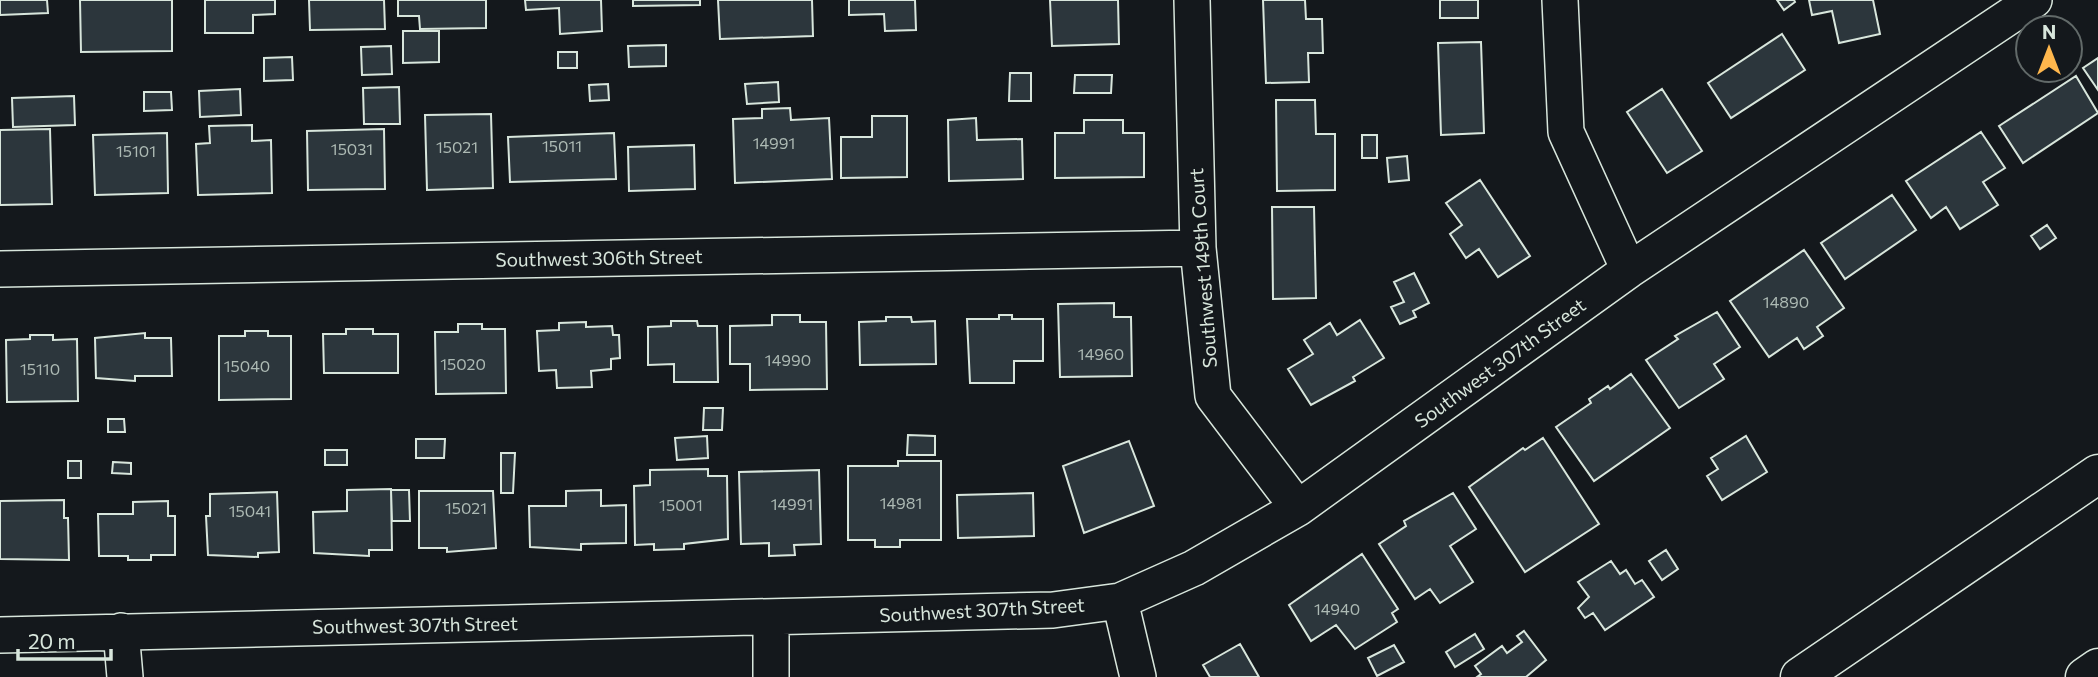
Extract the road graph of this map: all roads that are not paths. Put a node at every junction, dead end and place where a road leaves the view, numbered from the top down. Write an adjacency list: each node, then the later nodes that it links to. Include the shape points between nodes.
1 (1192, 0): 4 (street, Southwest 149th Court)
2 (1560, 0): 6 (street, via 1566,132)
3 (2020, 4): 6 (street, Southwest 307th Street)
4 (1198, 248): 5 (street, Southwest 306th Street); 8 (street, Southwest 149th Court, via 1213,396)
5 (0, 269)
6 (1629, 270): 8 (street, Southwest 307th Street)
7 (2098, 474): 17 (highway)
8 (1298, 508): 9 (street, Southwest 307th Street, via 1194,568)
9 (1120, 601): 10 (street, Southwest 307th Street, via 1053,610); 16 (street)
10 (771, 618): 11 (street, Southwest 307th Street); 15 (street)
11 (121, 631): 12 (street, Southwest 307th Street); 14 (street)
12 (0, 635)
13 (2098, 668): 18 (highway)
14 (125, 677)
15 (771, 677)
16 (1138, 677)
17 (1800, 677)
18 (2085, 677)

